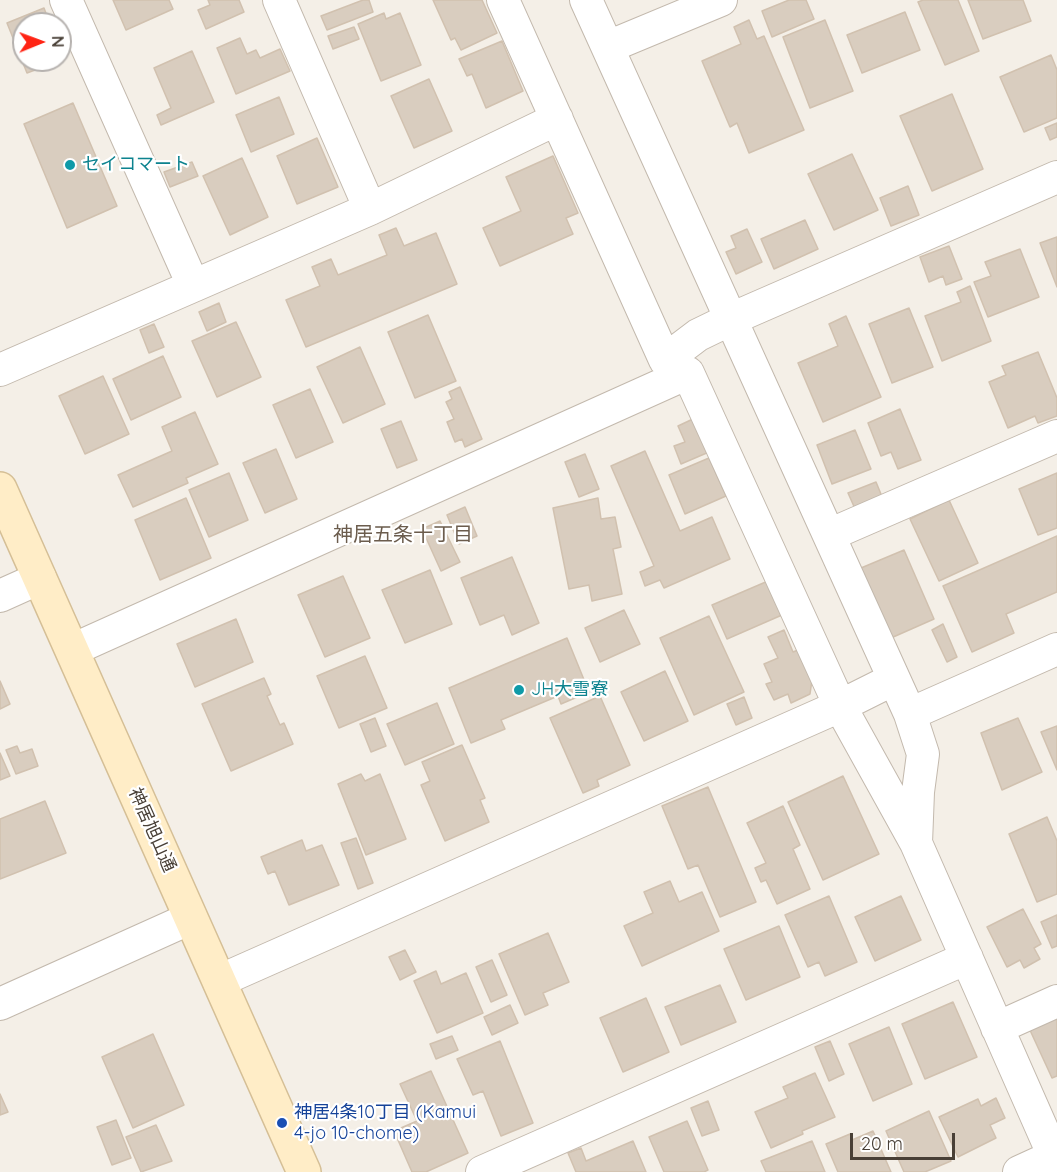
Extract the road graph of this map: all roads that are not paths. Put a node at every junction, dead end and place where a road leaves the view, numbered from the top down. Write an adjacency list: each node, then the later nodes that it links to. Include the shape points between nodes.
1 (66, 0): 10 (street)
2 (279, 0): 9 (street)
3 (503, 0): 7 (street)
4 (586, 0): 6 (street)
5 (721, 0): 6 (street)
6 (608, 47): 11 (street)
7 (556, 119): 9 (street); 12 (street)
8 (1057, 177): 11 (street)
9 (370, 209): 10 (street)
10 (193, 285): 13 (street)
11 (731, 319): 12 (street, via 698,335); 16 (street)
12 (677, 366): 20 (street); 22 (street)
13 (0, 370)
14 (1057, 436): 16 (street)
15 (0, 489): 17 (street, 神居旭山通)
16 (829, 535): 21 (street)
17 (40, 578): 18 (street); 20 (street, 神居旭山通)
18 (0, 596)
19 (1057, 649): 23 (street)
20 (72, 650): 25 (street, 神居旭山通)
21 (894, 679): 22 (street); 23 (street)
22 (840, 705): 24 (street); 27 (street)
23 (910, 714): 24 (street, via 923,754)
24 (916, 843): 26 (street)
25 (191, 918): 27 (street, 神居旭山通); 29 (street)
26 (967, 958): 30 (street); 33 (street)
27 (219, 981): 32 (street, 神居旭山通)
28 (1057, 1001): 30 (street)
29 (0, 1004)
30 (997, 1028): 31 (street)
31 (1056, 1160): 34 (street)
32 (304, 1172)
33 (482, 1172)
34 (1019, 1172)

